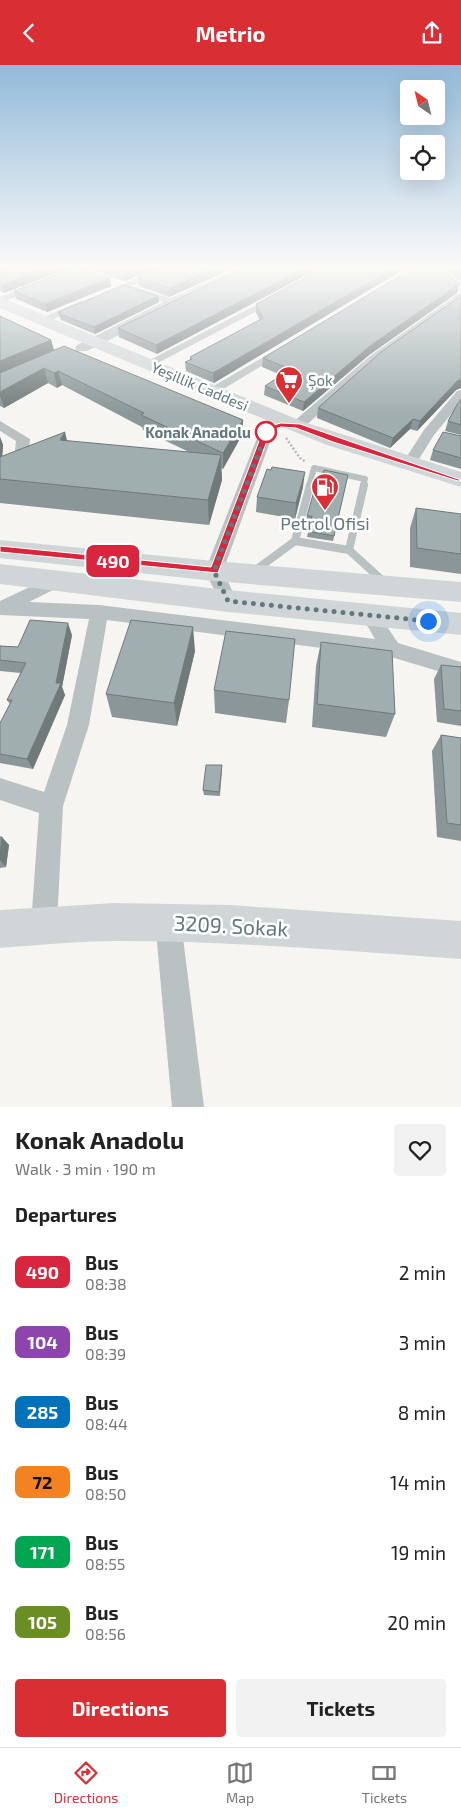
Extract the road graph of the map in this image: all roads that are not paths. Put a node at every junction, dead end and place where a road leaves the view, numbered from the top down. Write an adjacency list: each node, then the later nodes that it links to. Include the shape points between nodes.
1 (9, 317): 9 (main road, Yeşillik Caddesi)
2 (35, 317): 7 (main road, Yeşillik Caddesi)
3 (50, 317): 7 (street)
4 (144, 317): 9 (street)
5 (239, 317): 10 (street)
6 (431, 317): 14 (street)
7 (42, 320): 9 (main road, Yeşillik Caddesi)
8 (294, 342): 11 (street)
9 (84, 347): 10 (main road, Yeşillik Caddesi); 14 (main road, Yeşillik Caddesi)
10 (148, 364): 11 (main road, Yeşillik Caddesi)
11 (211, 391): 14 (main road, Yeşillik Caddesi)
12 (460, 395): 15 (street)
13 (2, 427): 18 (street, via 23,439 22,462)
14 (282, 429): 17 (main road, Yeşillik Caddesi); 20 (main road, Yeşillik Caddesi, via 378,467 436,476); 24 (street)
15 (429, 433): 16 (street); 17 (street)
16 (445, 437)
17 (409, 464): 19 (main road, Yeşillik Caddesi)
18 (0, 471)
19 (461, 479)
20 (461, 484)
21 (295, 541): 23 (lane); 23 (lane, via 314,468 365,479); 25 (lane)
22 (0, 549): 24 (main road)
23 (349, 550): 28 (lane)
24 (214, 571): 25 (main road); 30 (street)
25 (252, 573): 28 (main road)
26 (0, 574): 27 (main road)
27 (55, 581): 30 (main road); 31 (street)
28 (387, 585): 29 (main road)
29 (461, 592)
30 (228, 601): 33 (main road)
31 (0, 609): 32 (street)
32 (99, 611): 35 (street); 38 (street, via 78,725)
33 (370, 615): 34 (main road); 35 (street)
34 (461, 624)
35 (391, 649): 36 (street)
36 (461, 670)
37 (0, 789): 38 (street)
38 (52, 806): 40 (street)
39 (168, 921): 40 (main road, 3209. Sokak); 42 (main road, 3209. Sokak); 43 (street)
40 (44, 924): 41 (main road, 3209. Sokak)
41 (0, 929)
42 (461, 940)
43 (188, 1107)

